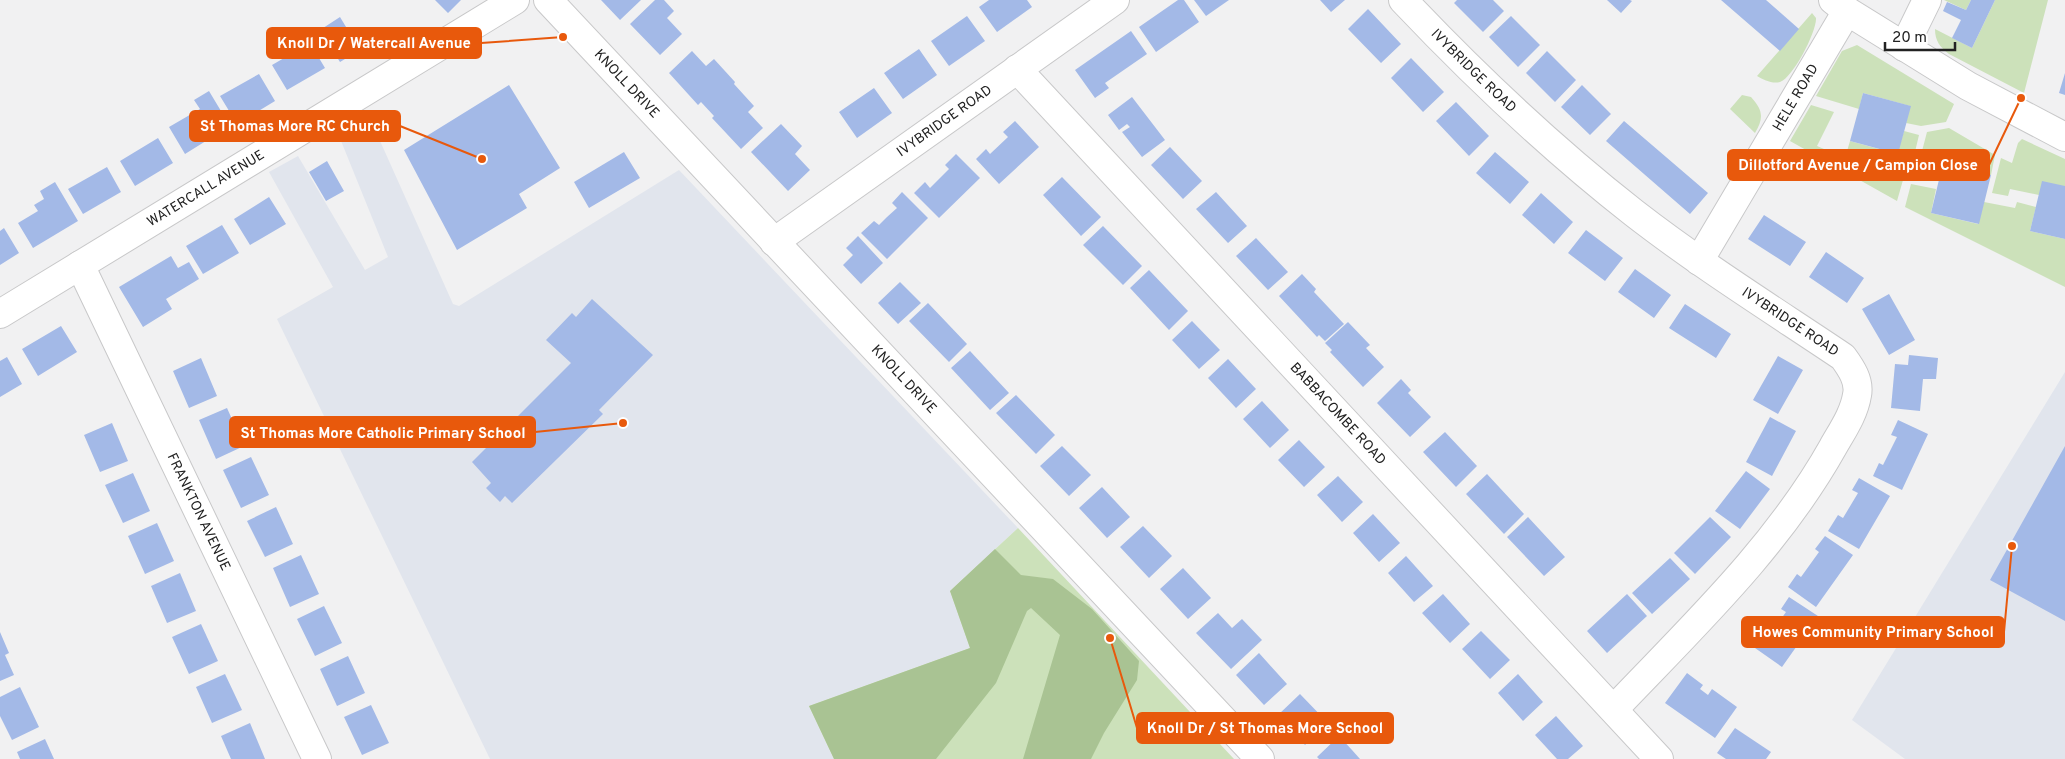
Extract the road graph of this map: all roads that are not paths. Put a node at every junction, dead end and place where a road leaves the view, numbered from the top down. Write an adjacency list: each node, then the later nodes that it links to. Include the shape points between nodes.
1 (515, 0): 12 (street, WATERCALL AVENUE)
2 (548, 0): 10 (street, KNOLL DRIVE)
3 (1115, 0): 8 (street, IVYBRIDGE ROAD)
4 (1403, 0): 11 (street, IVYBRIDGE ROAD, via 1543,138 1635,214)
5 (1927, 0): 7 (street)
6 (1840, 6): 7 (street); 11 (street, HELE ROAD)
7 (1904, 47): 9 (street, via 1968,86)
8 (1017, 69): 10 (street, IVYBRIDGE ROAD); 14 (street, BABBACOMBE ROAD)
9 (2065, 137)
10 (774, 242): 16 (street, KNOLL DRIVE)
11 (1699, 261): 14 (street, IVYBRIDGE ROAD, via 1843,357 1855,377 1858,394 1854,409 1835,445 1789,517 1720,597)
12 (80, 265): 13 (street, WATERCALL AVENUE); 15 (street, FRANKTON AVENUE)
13 (0, 314)
14 (1614, 709): 17 (street, BABBACOMBE ROAD)
15 (317, 759)
16 (1260, 759)
17 (1659, 759)

